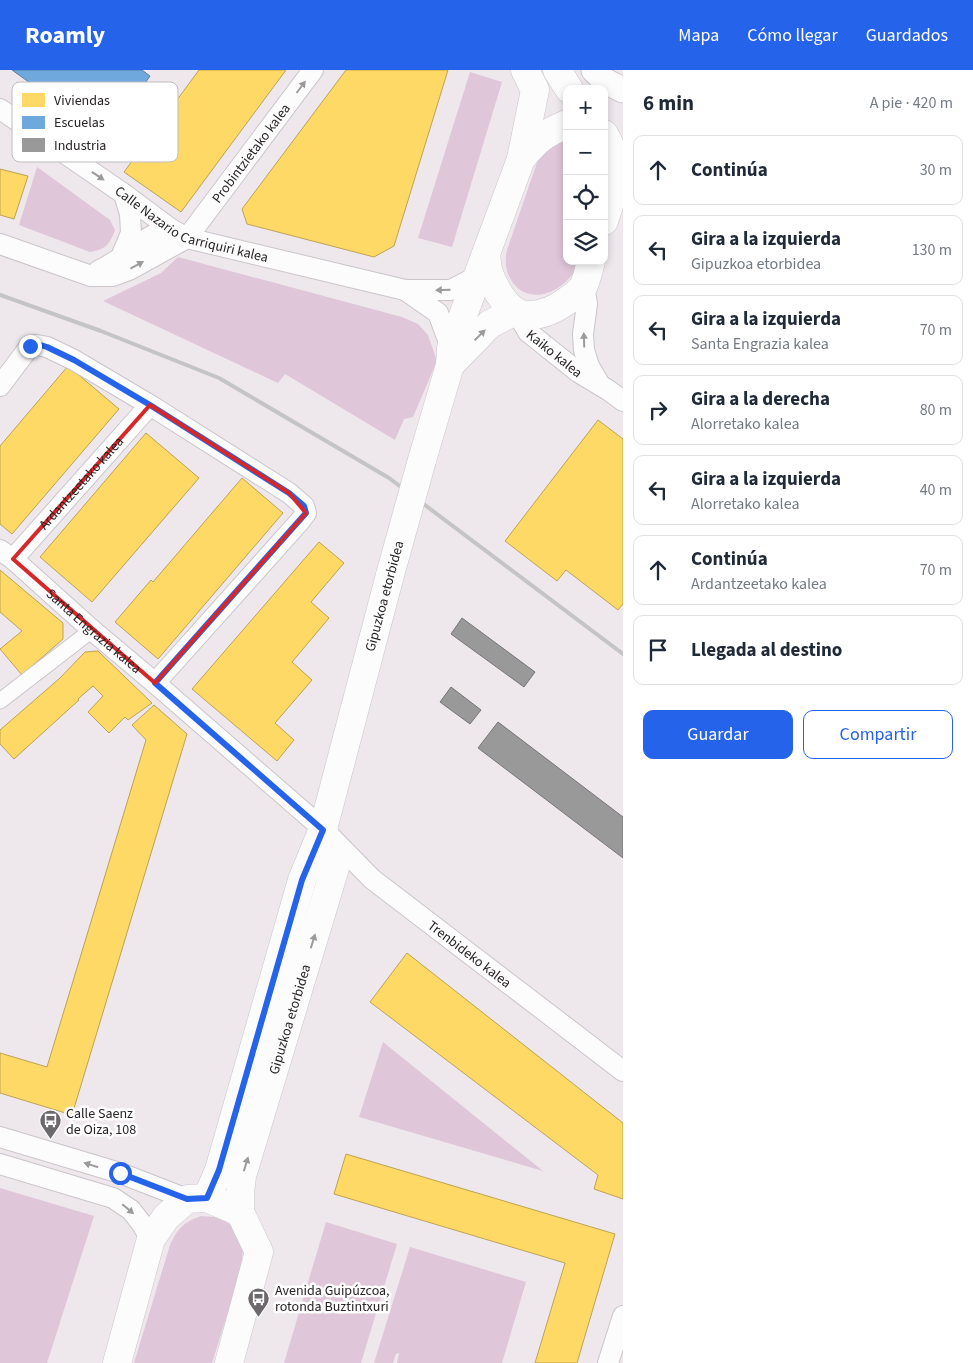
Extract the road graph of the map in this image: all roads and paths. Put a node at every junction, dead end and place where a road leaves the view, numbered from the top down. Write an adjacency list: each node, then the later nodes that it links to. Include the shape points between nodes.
1 (314, 70): 18 (street, Probintzietako kalea, one-way to 1)
2 (557, 70): 6 (main road)
3 (571, 70): 7 (street)
4 (594, 70): 8 (street, via 605,81)
5 (534, 77): 13 (main road)
6 (566, 85)
7 (580, 85)
8 (623, 90)
9 (0, 109): 10 (street, Calle Nazario Carriquiri kalea, one-way to 10)
10 (12, 117)
11 (563, 126): 13 (main road, via 537,141)
12 (612, 137): 15 (main road)
13 (521, 159): 21 (main road, Gipuzkoa etorbidea)
14 (77, 162): 16 (street, Calle Nazario Carriquiri kalea, one-way to 16)
15 (620, 182): 17 (main road)
16 (124, 194): 18 (street, Calle Nazario Carriquiri kalea); 20 (street, via 131,233)
17 (604, 220)
18 (179, 233): 20 (street, via 162,230); 23 (street, one-way to 18, via 113,276 128,270); 24 (street, Calle Nazario Carriquiri kalea)
19 (0, 244): 23 (street)
20 (121, 258): 23 (street)
21 (482, 265): 24 (street, Calle Nazario Carriquiri kalea, one-way to 24, via 451,290); 25 (main road, via 503,300); 26 (main road, Gipuzkoa etorbidea)
22 (588, 274): 25 (main road, via 568,301 552,310 526,315); 27 (street, Kaiko kalea, one-way to 22, via 584,350)
23 (91, 276)
24 (405, 290): 26 (street, Calle Nazario Carriquiri kalea, via 438,313)
25 (516, 312): 26 (main road, Gipuzkoa etorbidea, one-way to 25, via 490,324); 27 (street, Kaiko kalea, via 528,332 578,372)
26 (451, 357): 35 (main road, Gipuzkoa etorbidea, bridge)
27 (600, 385): 29 (street, Kaiko kalea)
28 (0, 386): 30 (street, via 30,346 37,344 74,360)
29 (623, 401)
30 (150, 405): 31 (street, Ardantzeetako kalea); 33 (street, via 289,493 304,506 306,513)
31 (6, 555): 32 (street, Santa Engrazia kalea)
32 (92, 630): 33 (street, Santa Engrazia kalea); 34 (street)
33 (155, 683): 35 (street, Santa Engrazia kalea)
34 (0, 701)
35 (323, 830): 36 (street, Trenbideko kalea, via 372,879); 39 (main road, Gipuzkoa etorbidea, via 302,880 219,1170); 40 (main road, Gipuzkoa etorbidea, one-way to 35, via 242,1176 335,868)
36 (623, 1071)
37 (0, 1137): 39 (street, one-way to 37)
38 (0, 1164): 41 (street, one-way to 41, via 114,1198 131,1210)
39 (197, 1199): 40 (main road); 41 (main road, via 166,1217)
40 (240, 1212): 44 (main road, via 259,1252)
41 (151, 1239): 43 (main road)
42 (623, 1316): 45 (street)
43 (116, 1363)
44 (229, 1363)
45 (608, 1363)

